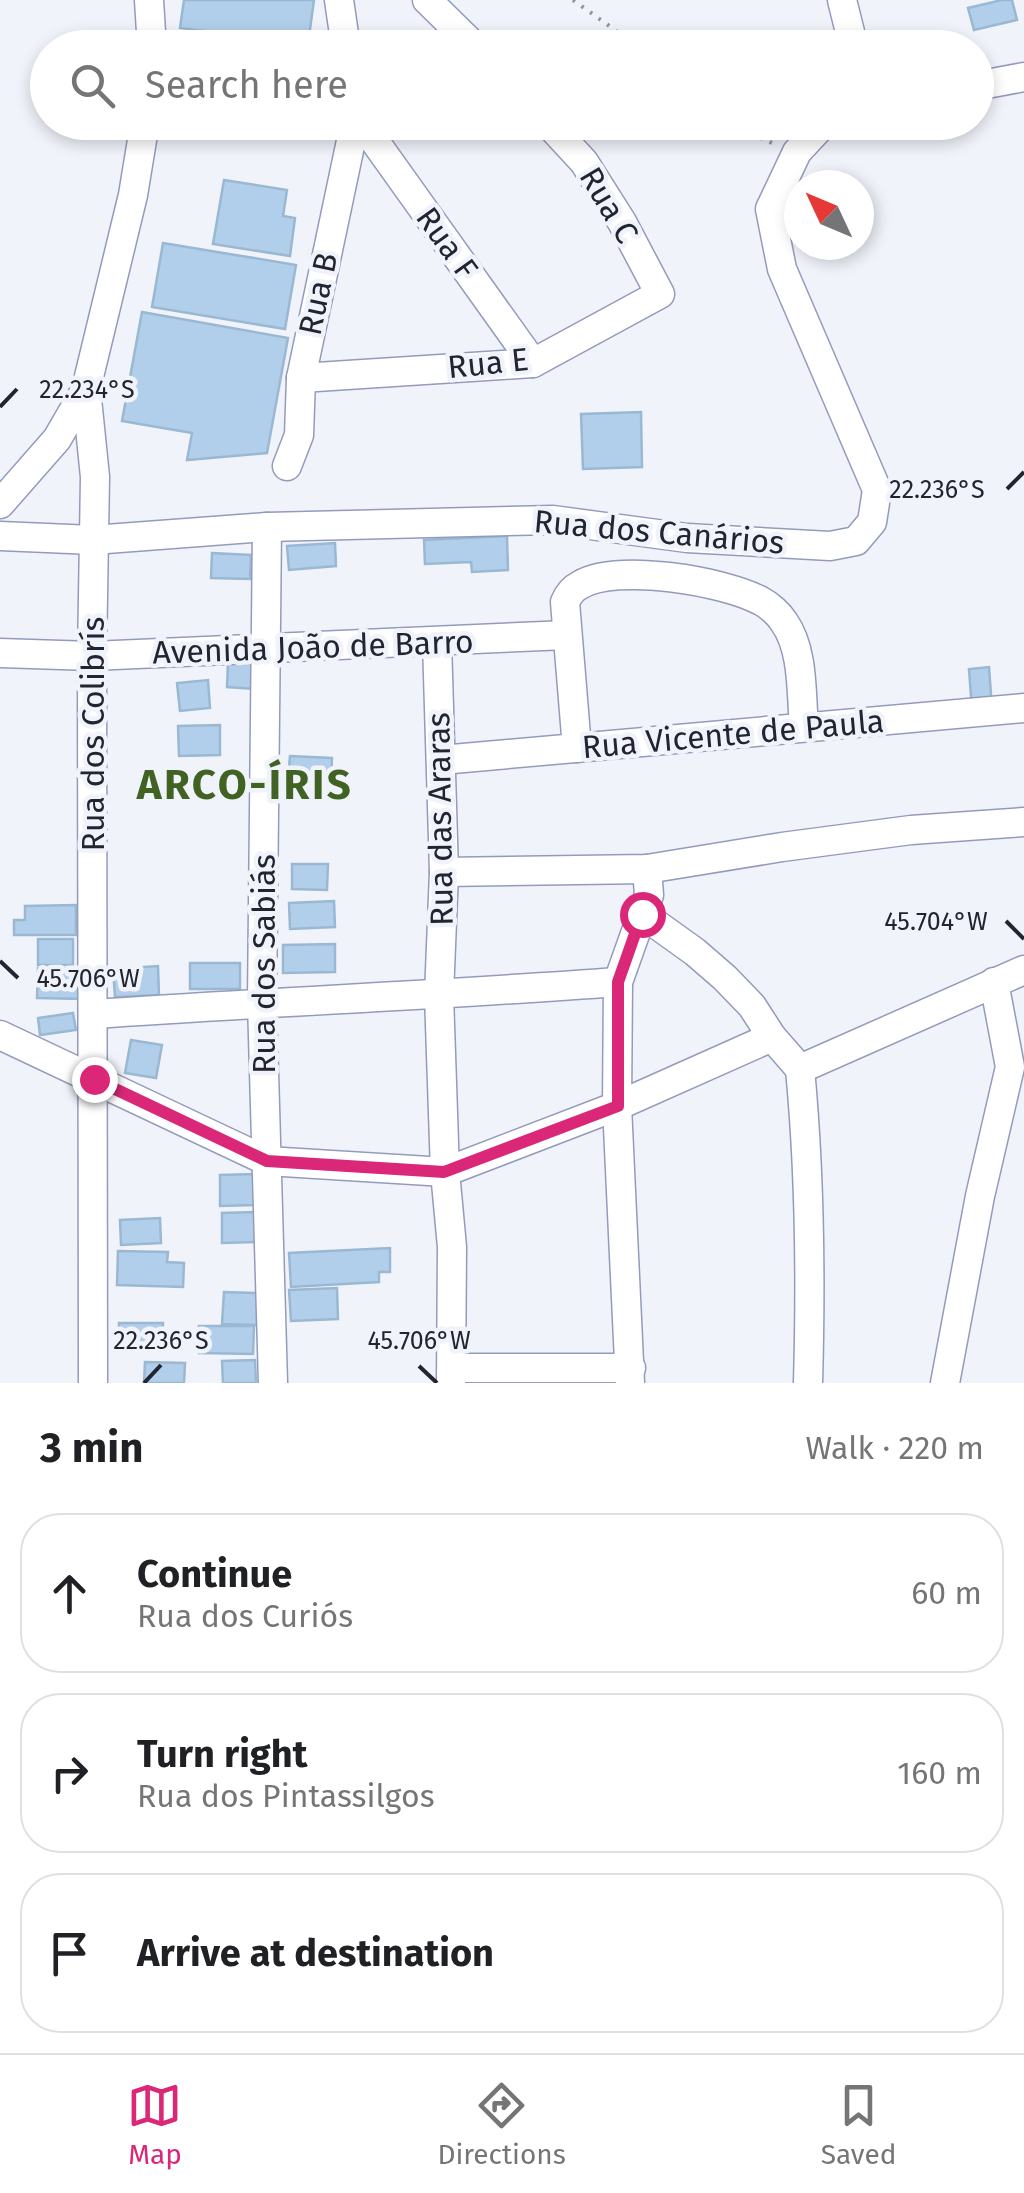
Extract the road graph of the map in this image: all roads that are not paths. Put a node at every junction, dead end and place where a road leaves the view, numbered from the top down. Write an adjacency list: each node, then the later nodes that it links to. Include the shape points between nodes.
1 (150, 0): 5 (street)
2 (339, 0): 6 (street)
3 (428, 0): 7 (street)
4 (842, 0): 8 (street)
5 (151, 30)
6 (343, 30)
7 (458, 30)
8 (850, 30)
9 (1024, 78): 10 (street)
10 (994, 83)
11 (142, 140): 19 (street)
12 (354, 140): 18 (street, Rua B)
13 (371, 140): 17 (street, Rua F)
14 (564, 140): 16 (street, Rua C, via 622,222)
15 (808, 140): 22 (street, Rua dos Canários, via 770,210 782,269 877,490 872,522 856,540 830,546 688,538 553,520)
16 (660, 294): 17 (street, Rua E)
17 (533, 363): 18 (street, Rua E)
18 (301, 378): 20 (street, Rua B, via 299,434)
19 (86, 388): 21 (street, via 57,440); 24 (street, Rua dos Colibrís)
20 (287, 466)
21 (0, 504)
22 (267, 528): 24 (street, Rua dos Canários); 27 (street, Rua dos Sabiás)
23 (0, 536): 24 (street, Rua dos Canários)
24 (93, 540): 29 (street, Rua dos Colibrís)
25 (567, 635): 26 (street, Avenida João de Barro); 31 (street, via 564,602 590,581 638,574 732,589 765,602 784,622 796,648); 32 (street)
26 (436, 642): 27 (street, Avenida João de Barro); 33 (street, Rua das Araras)
27 (266, 650): 29 (street, Avenida João de Barro); 42 (street, Rua dos Sabiás)
28 (0, 653): 29 (street, Avenida João de Barro)
29 (92, 656): 43 (street, Rua dos Colibrís)
30 (1024, 708): 31 (street, Rua Vicente de Paula)
31 (804, 727): 32 (street, Rua Vicente de Paula)
32 (577, 748): 33 (street, Rua Vicente de Paula)
33 (441, 760): 36 (street, Rua das Araras)
34 (1024, 822): 35 (street, via 911,830)
35 (647, 870): 36 (street); 37 (street, via 650,895)
36 (444, 872): 41 (street, Rua das Araras)
37 (642, 914): 39 (street); 45 (street, via 725,978)
38 (1024, 970): 40 (street)
39 (618, 982): 41 (street); 48 (street)
40 (994, 982): 46 (street); 56 (street, via 1010,1067)
41 (439, 995): 42 (street); 50 (street, Rua das Araras)
42 (262, 1002): 43 (street); 49 (street, Rua dos Sabiás)
43 (94, 1014): 47 (street, Rua dos Colibrís)
44 (0, 1035): 47 (street)
45 (772, 1037): 46 (street); 48 (street)
46 (800, 1069): 55 (street, via 808,1152)
47 (94, 1079): 49 (street); 53 (street, Rua dos Colibrís)
48 (618, 1106): 50 (street); 52 (street)
49 (267, 1161): 50 (street); 54 (street, Rua dos Sabiás)
50 (444, 1172): 51 (street, Rua das Araras, via 452,1247)
51 (451, 1376): 52 (street)
52 (630, 1376)
53 (93, 1383)
54 (272, 1383)
55 (808, 1383)
56 (945, 1383)

